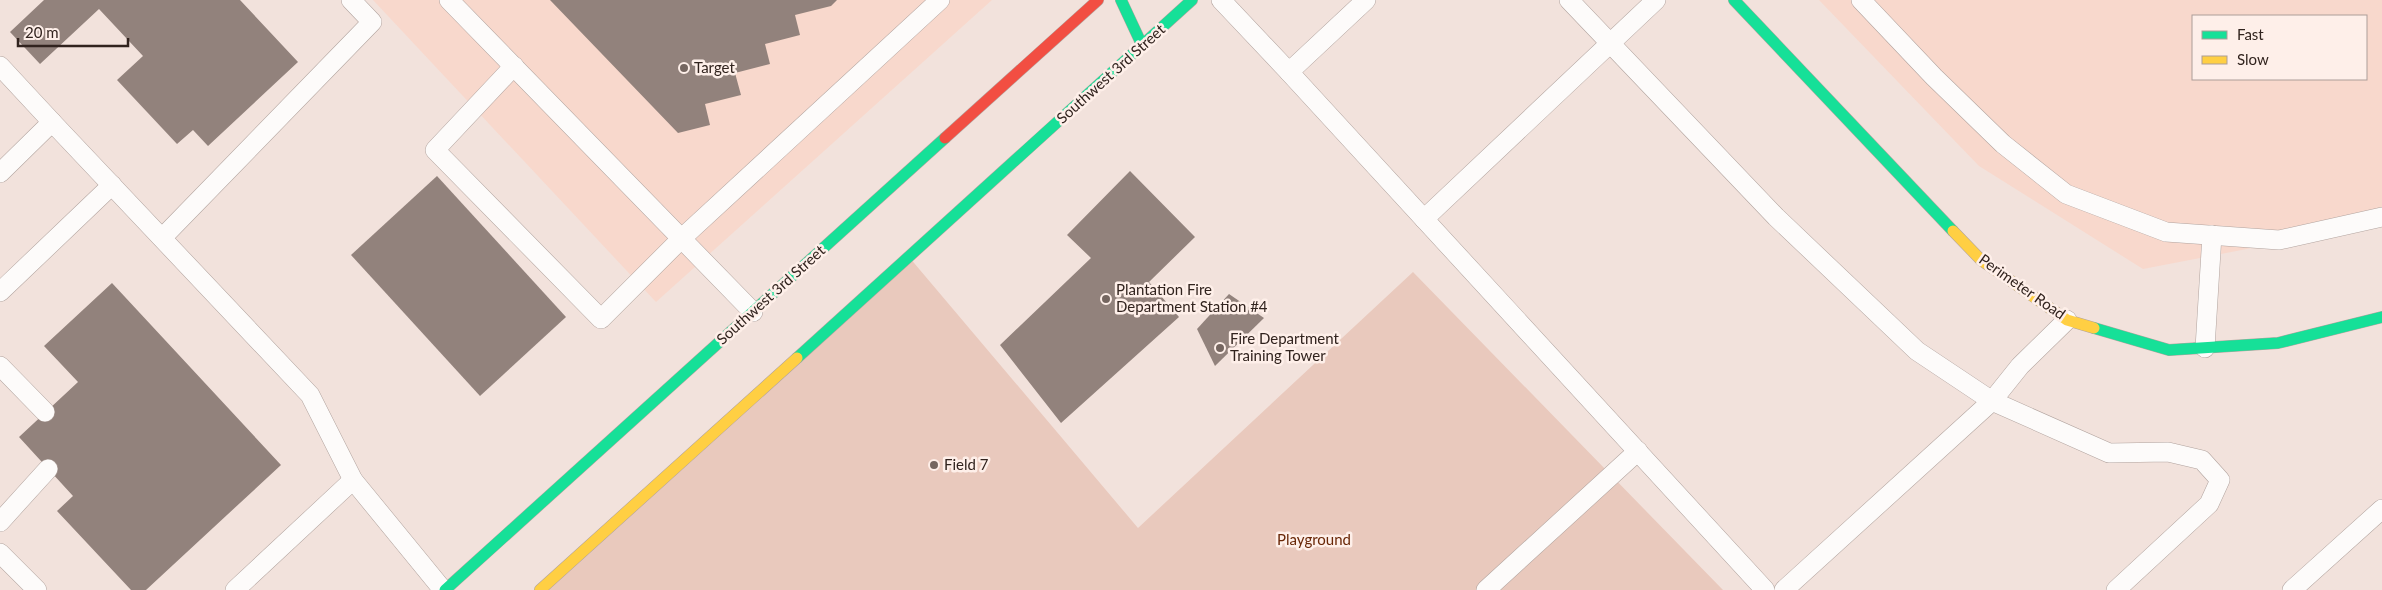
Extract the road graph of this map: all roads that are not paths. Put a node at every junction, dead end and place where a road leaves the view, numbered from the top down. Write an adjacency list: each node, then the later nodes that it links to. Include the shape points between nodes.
1 (351, 0): 24 (lane, via 372,22)
2 (449, 0): 16 (lane)
3 (940, 0): 25 (lane)
4 (1098, 0): 27 (street, Southwest 3rd Street)
5 (1121, 0): 14 (street)
6 (1192, 0): 14 (street, Southwest 3rd Street)
7 (1221, 0): 17 (lane)
8 (1366, 0): 17 (lane)
9 (1569, 0): 13 (lane)
10 (1656, 0): 13 (lane)
11 (1734, 0): 29 (street, Perimeter Road, via 1981,260)
12 (1861, 0): 23 (lane, via 2003,144 2066,194 2166,232)
13 (1612, 43): 22 (lane); 32 (lane, via 1776,217 1917,352)
14 (1142, 45): 43 (street, Southwest 3rd Street)
15 (0, 66): 18 (lane)
16 (514, 66): 25 (lane); 25 (lane, via 435,150 600,319)
17 (1289, 72): 22 (lane)
18 (52, 122): 19 (lane); 20 (lane)
19 (0, 173)
20 (112, 185): 24 (lane); 26 (lane)
21 (2382, 217): 23 (lane, via 2279,240)
22 (1424, 219): 34 (lane)
23 (2212, 235): 30 (lane)
24 (162, 238): 36 (lane, via 310,395)
25 (682, 238): 27 (lane)
26 (0, 292)
27 (753, 312): 42 (street, Southwest 3rd Street)
28 (2382, 316): 30 (street, Perimeter Road, via 2278,343)
29 (2067, 320): 30 (street, Perimeter Road, via 2169,350); 32 (lane, via 2020,366)
30 (2205, 348)
31 (0, 366): 33 (lane)
32 (1992, 401): 46 (lane); 47 (lane, via 2109,453 2168,452 2202,460 2220,480 2209,504)
33 (45, 412)
34 (1638, 451): 44 (lane); 45 (lane)
35 (48, 469): 38 (lane)
36 (353, 480): 41 (lane); 42 (lane)
37 (2382, 509): 48 (lane)
38 (0, 522)
39 (0, 553): 40 (lane)
40 (37, 590)
41 (235, 590)
42 (444, 590)
43 (540, 590)
44 (1486, 590)
45 (1765, 590)
46 (1784, 590)
47 (2116, 590)
48 (2292, 590)

